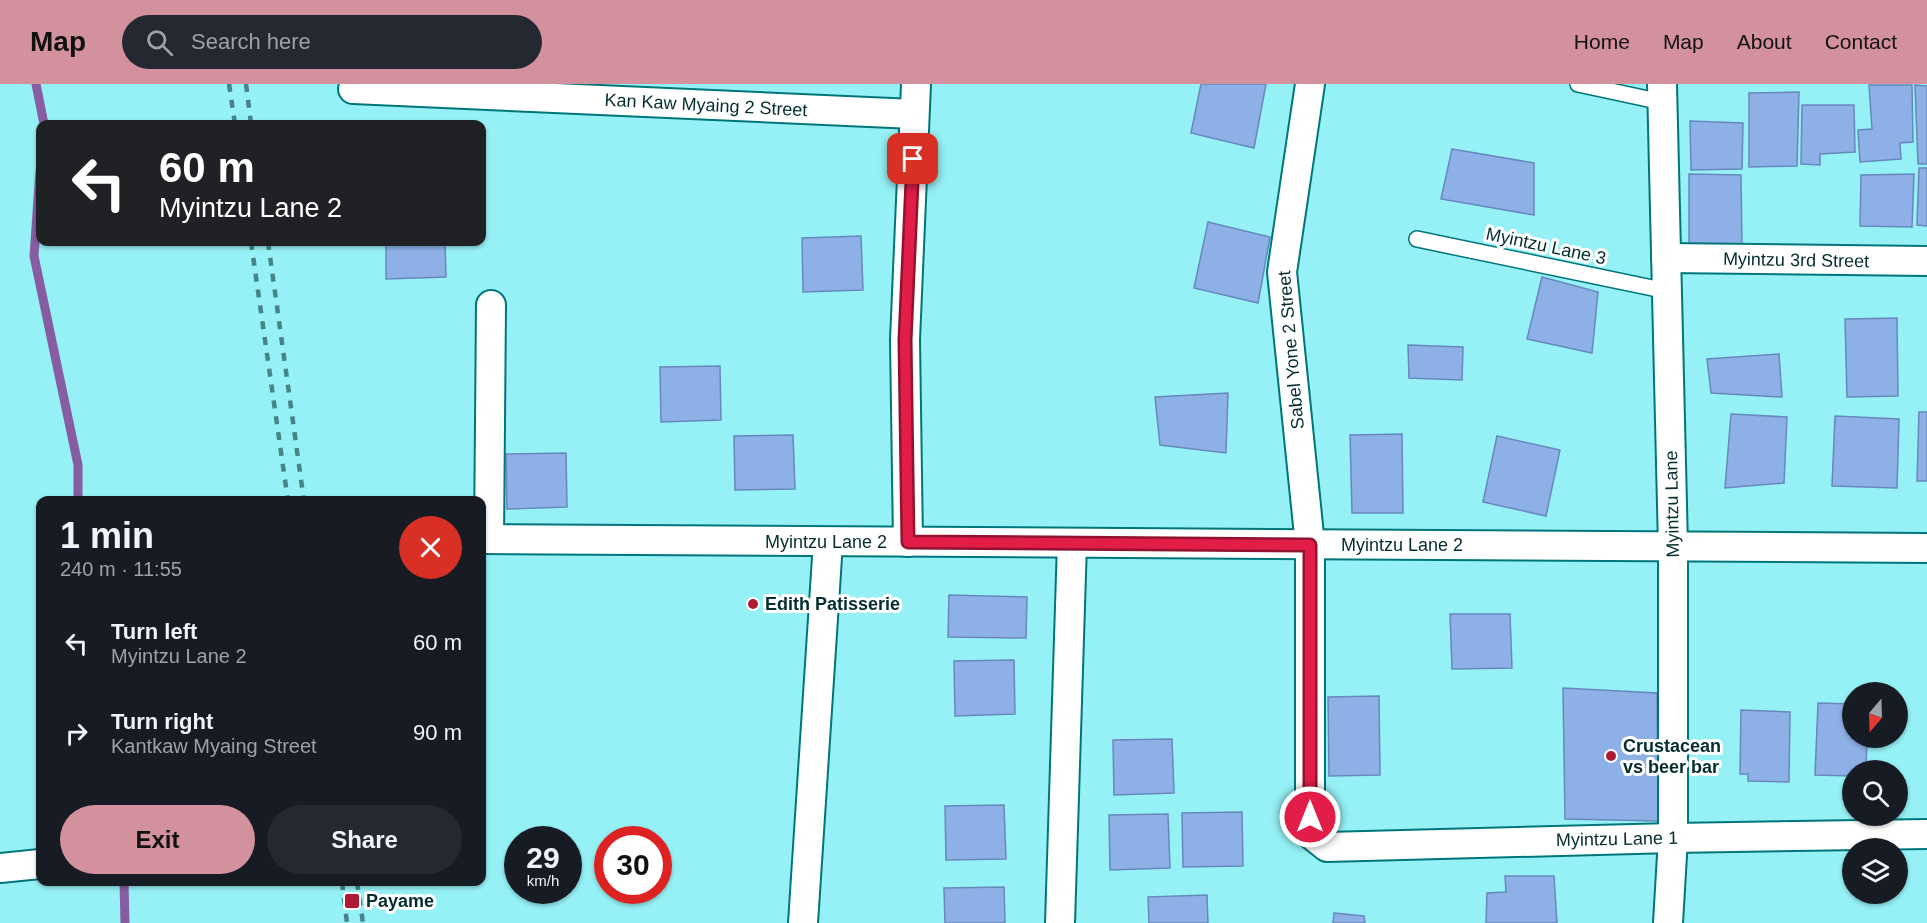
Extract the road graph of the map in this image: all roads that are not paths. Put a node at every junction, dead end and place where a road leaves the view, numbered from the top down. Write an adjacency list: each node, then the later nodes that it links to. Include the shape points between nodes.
1 (916, 84): 6 (street)
2 (1310, 84): 17 (street, Sabel Yone 2 Street, via 1282,272)
3 (1578, 84): 5 (lane)
4 (353, 89): 6 (street, Kan Kaw Myaing 2 Street)
5 (1662, 93): 8 (street, Myintzu Lane)
6 (914, 114): 15 (street, via 905,340)
7 (1417, 239): 10 (lane, Myintzu Lane 3)
8 (1666, 258): 9 (street, Myintzu 3rd Street); 10 (street, Myintzu Lane)
9 (1927, 261)
10 (1667, 291): 18 (street, Myintzu Lane)
11 (490, 305): 12 (street)
12 (486, 496)
13 (486, 539): 14 (street, Myintzu Lane 2)
14 (828, 542): 15 (street, Myintzu Lane 2); 25 (street)
15 (908, 542): 16 (street, Myintzu Lane 2)
16 (1072, 543): 17 (street, Myintzu Lane 2); 26 (street)
17 (1310, 545): 18 (street, Myintzu Lane 2); 21 (street, Sabel Yone 2 Street)
18 (1673, 547): 19 (street, Myintzu Lane 2); 22 (street, Myintzu Lane)
19 (1927, 548)
20 (1927, 834): 22 (street, Myintzu Lane 1)
21 (1312, 835): 22 (street, Myintzu Lane 1, via 1327,847)
22 (1674, 838): 27 (street, Myintzu Lane)
23 (36, 864): 24 (street)
24 (0, 868)
25 (803, 923)
26 (1060, 923)
27 (1668, 923)

